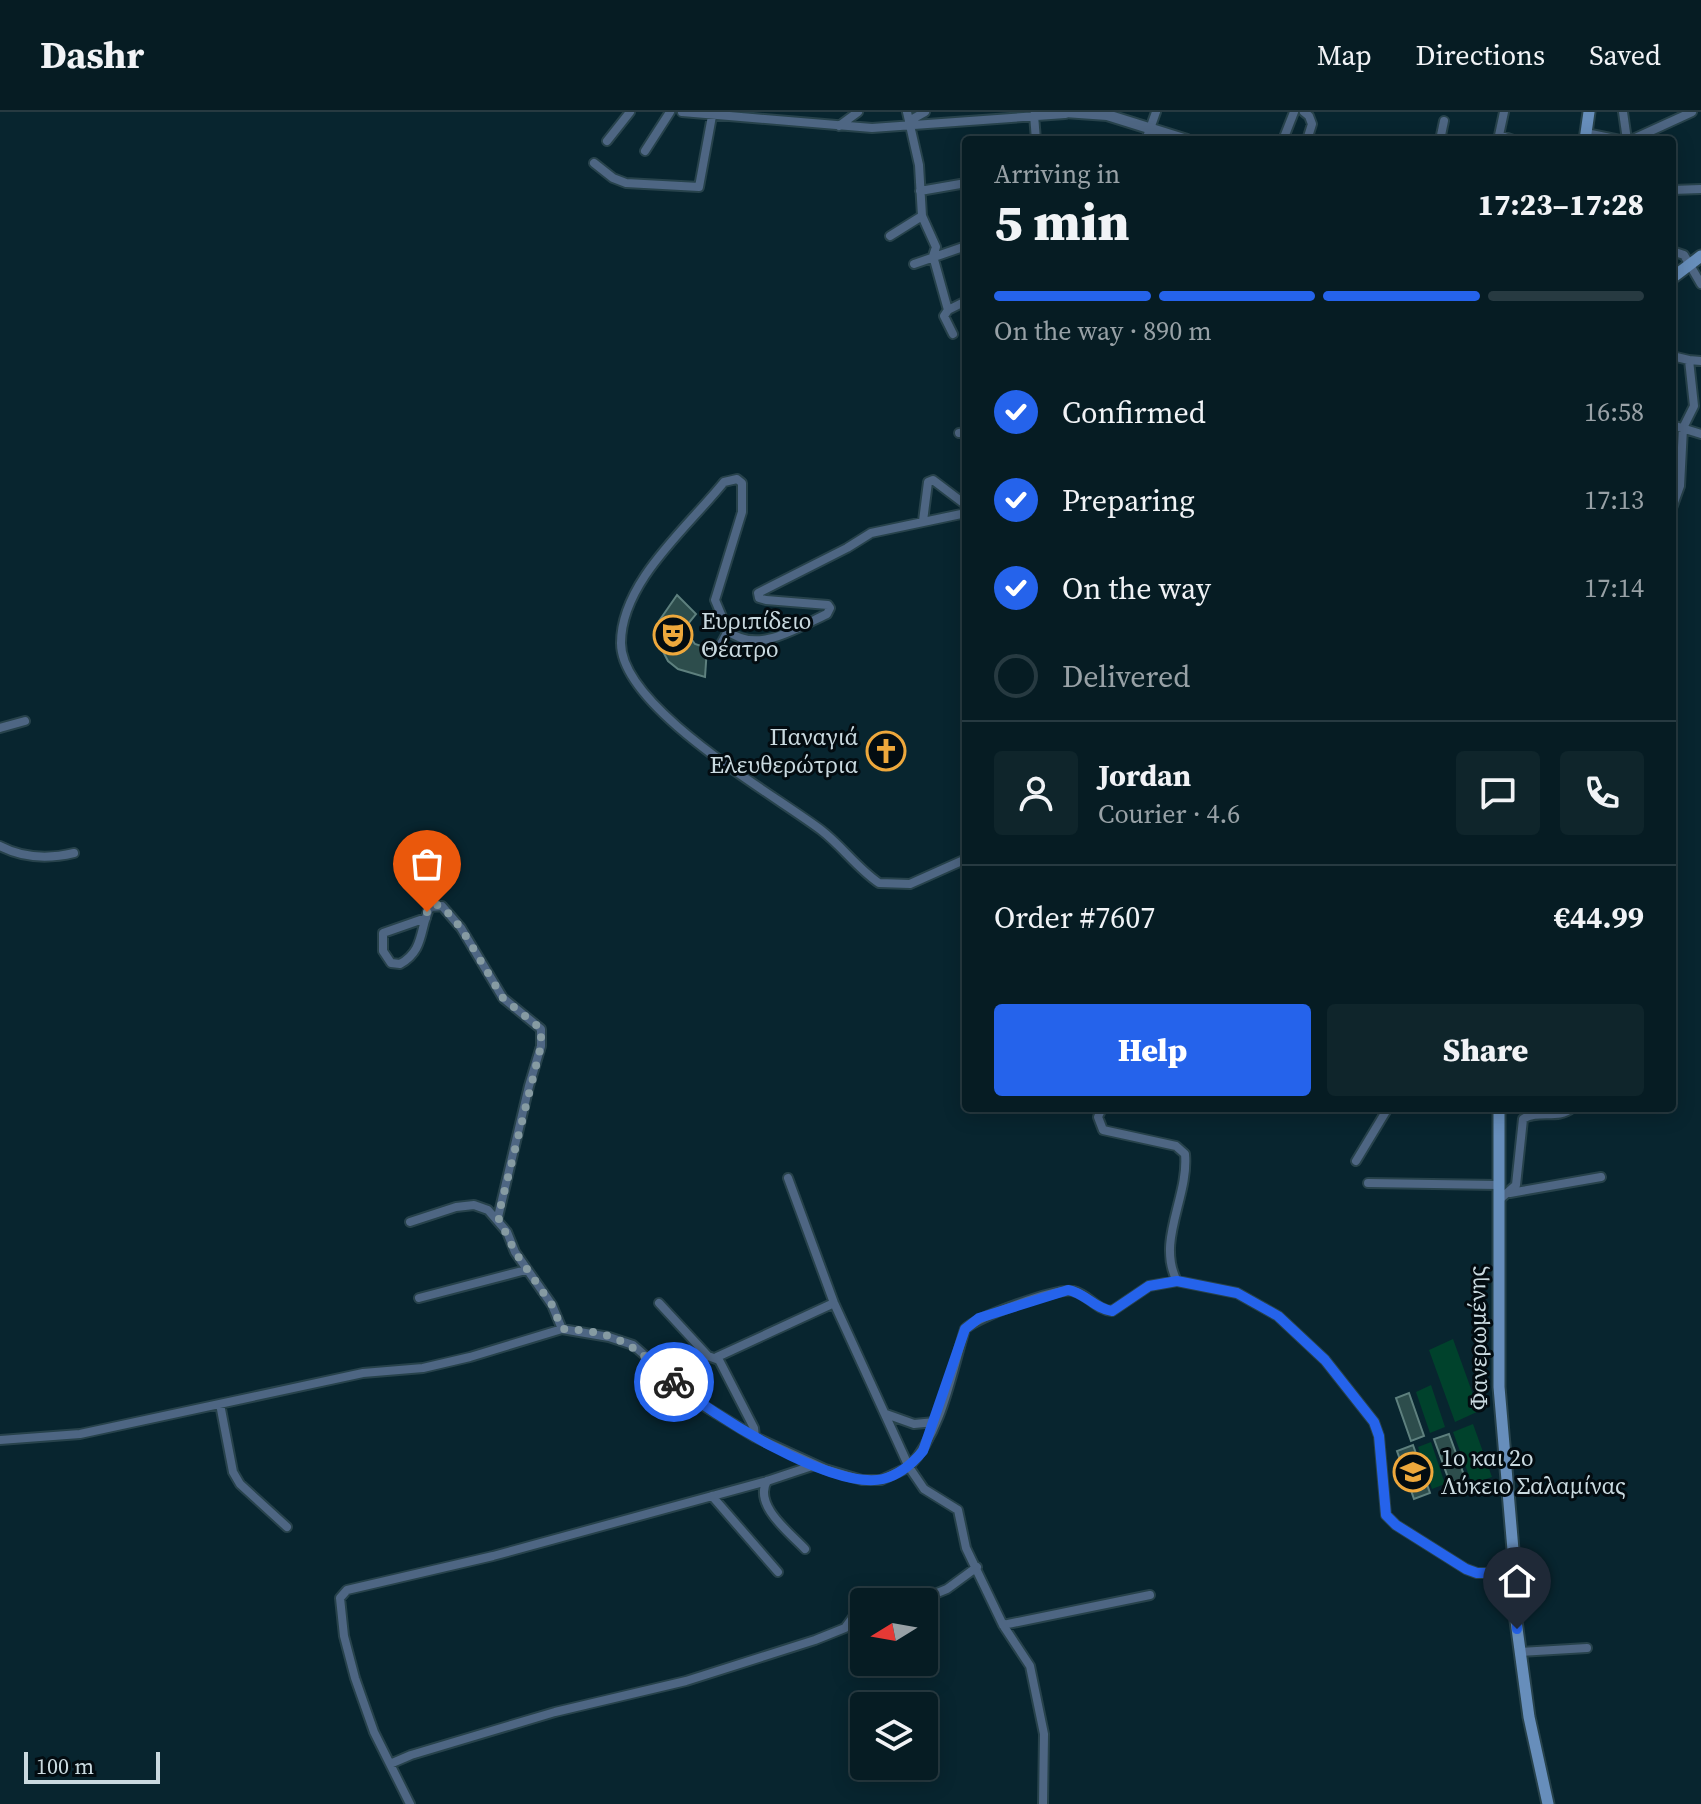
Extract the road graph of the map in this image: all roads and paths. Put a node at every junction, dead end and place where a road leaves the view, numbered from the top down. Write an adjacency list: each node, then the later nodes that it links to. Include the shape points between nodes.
1 (630, 112): 30 (street)
2 (670, 112): 31 (street)
3 (682, 112): 17 (street)
4 (858, 112): 20 (street)
5 (925, 112): 18 (street)
6 (1156, 112): 21 (street)
7 (1294, 112): 23 (street)
8 (1304, 112): 24 (street, via 1312,124)
9 (1504, 112): 26 (street)
10 (1589, 112): 27 (main road)
11 (1623, 112): 28 (street)
12 (1692, 112): 29 (street)
13 (1065, 113): 14 (street); 16 (street)
14 (1107, 114): 21 (street)
15 (758, 115): 17 (street); 20 (street)
16 (1034, 115): 18 (street); 22 (street)
17 (712, 116): 32 (street, via 699,187 626,183)
18 (909, 120): 20 (street); 36 (street)
19 (1444, 121): 25 (street)
20 (839, 126)
21 (1148, 134)
22 (1036, 136)
23 (1285, 136)
24 (1308, 136)
25 (1441, 136)
26 (1498, 136)
27 (1585, 136)
28 (1628, 136)
29 (1638, 136)
30 (607, 141)
31 (645, 151)
32 (594, 163)
33 (962, 184): 36 (street)
34 (1701, 189): 35 (street)
35 (1676, 190)
36 (920, 191): 37 (street)
37 (922, 216): 38 (street); 41 (street, via 936,247)
38 (890, 236)
39 (962, 247): 41 (street)
40 (1676, 252): 43 (street)
41 (933, 256): 44 (street); 48 (street)
42 (1701, 256): 43 (main road)
43 (1689, 263): 45 (main road); 46 (street)
44 (914, 264)
45 (1676, 274)
46 (1701, 284)
47 (962, 303): 48 (street)
48 (948, 310): 49 (street, via 944,316)
49 (953, 334)
50 (1676, 357): 51 (street)
51 (1689, 360): 52 (street); 53 (street)
52 (1701, 361)
53 (1698, 406): 55 (street)
54 (1676, 426): 55 (street)
55 (1683, 428): 56 (street); 57 (street)
56 (1701, 434)
57 (1676, 497)
58 (962, 502): 60 (street, via 933,480 928,482)
59 (962, 514): 60 (street)
60 (923, 521): 61 (street, via 871,533 758,593 761,599 828,605 827,614 759,641)
61 (728, 631): 62 (street); 67 (street, via 715,600 742,512 742,483 737,479 724,482 640,584 621,643 630,676 688,735 824,832 879,883 910,884)
62 (720, 646)
63 (25, 721): 64 (street)
64 (0, 728)
65 (0, 846): 66 (street, via 23,855)
66 (74, 853)
67 (962, 861)
68 (426, 918): 68 (street, via 414,954 400,964 391,963 383,951 383,933); 79 (street, via 430,907 442,906 503,998 541,1029)
69 (1100, 1112): 82 (street, via 1103,1130 1176,1146 1185,1154 1169,1257)
70 (1386, 1112): 73 (street)
71 (1499, 1112): 77 (main road, Φανερωμένης)
72 (1565, 1112): 78 (street, via 1523,1119 1516,1185)
73 (1356, 1161)
74 (1601, 1177): 78 (street)
75 (788, 1178): 85 (street)
76 (1368, 1183): 77 (street)
77 (1498, 1185): 78 (main road, Φανερωμένης)
78 (1504, 1196): 101 (main road, Φανερωμένης, via 1499,1387)
79 (498, 1217): 80 (street, via 474,1205); 81 (street)
80 (410, 1222)
81 (526, 1270): 83 (street); 86 (street)
82 (1177, 1281): 90 (street, via 1149,1286 1112,1311 1068,1290 979,1318 965,1329); 101 (street, via 1237,1293 1261,1304 1325,1360 1378,1430 1384,1503 1391,1520 1466,1569)
83 (419, 1298)
84 (659, 1303): 87 (street, via 708,1356)
85 (834, 1303): 87 (street); 89 (street)
86 (562, 1329): 88 (street, via 423,1368 363,1373); 91 (street, via 633,1345 699,1403)
87 (717, 1357): 91 (street)
88 (220, 1404): 92 (street, via 80,1434); 97 (street, via 233,1472)
89 (886, 1414): 90 (street, via 914,1424); 94 (street)
90 (935, 1422): 94 (street, via 923,1451)
91 (755, 1437): 93 (street)
92 (0, 1440)
93 (816, 1465): 94 (street, via 862,1480 881,1480); 95 (street)
94 (909, 1467): 99 (street, via 924,1489 958,1510 963,1542)
95 (767, 1481): 96 (street); 98 (street, via 764,1493 772,1514)
96 (712, 1496): 100 (street); 108 (street, via 347,1590 340,1598 348,1655)
97 (287, 1527)
98 (805, 1549)
99 (977, 1567): 102 (street); 105 (street)
100 (778, 1572)
101 (1515, 1573): 107 (main road, Φανερωμένης)
102 (938, 1593)
103 (1150, 1595): 105 (street)
104 (850, 1621): 108 (street, via 815,1640 686,1681 555,1712)
105 (1003, 1625): 110 (street, via 1035,1679 1045,1743)
106 (1587, 1648): 107 (street)
107 (1519, 1652): 111 (main road, Φανερωμένης)
108 (390, 1764): 109 (street)
109 (410, 1804)
110 (1043, 1804)
111 (1548, 1804)

